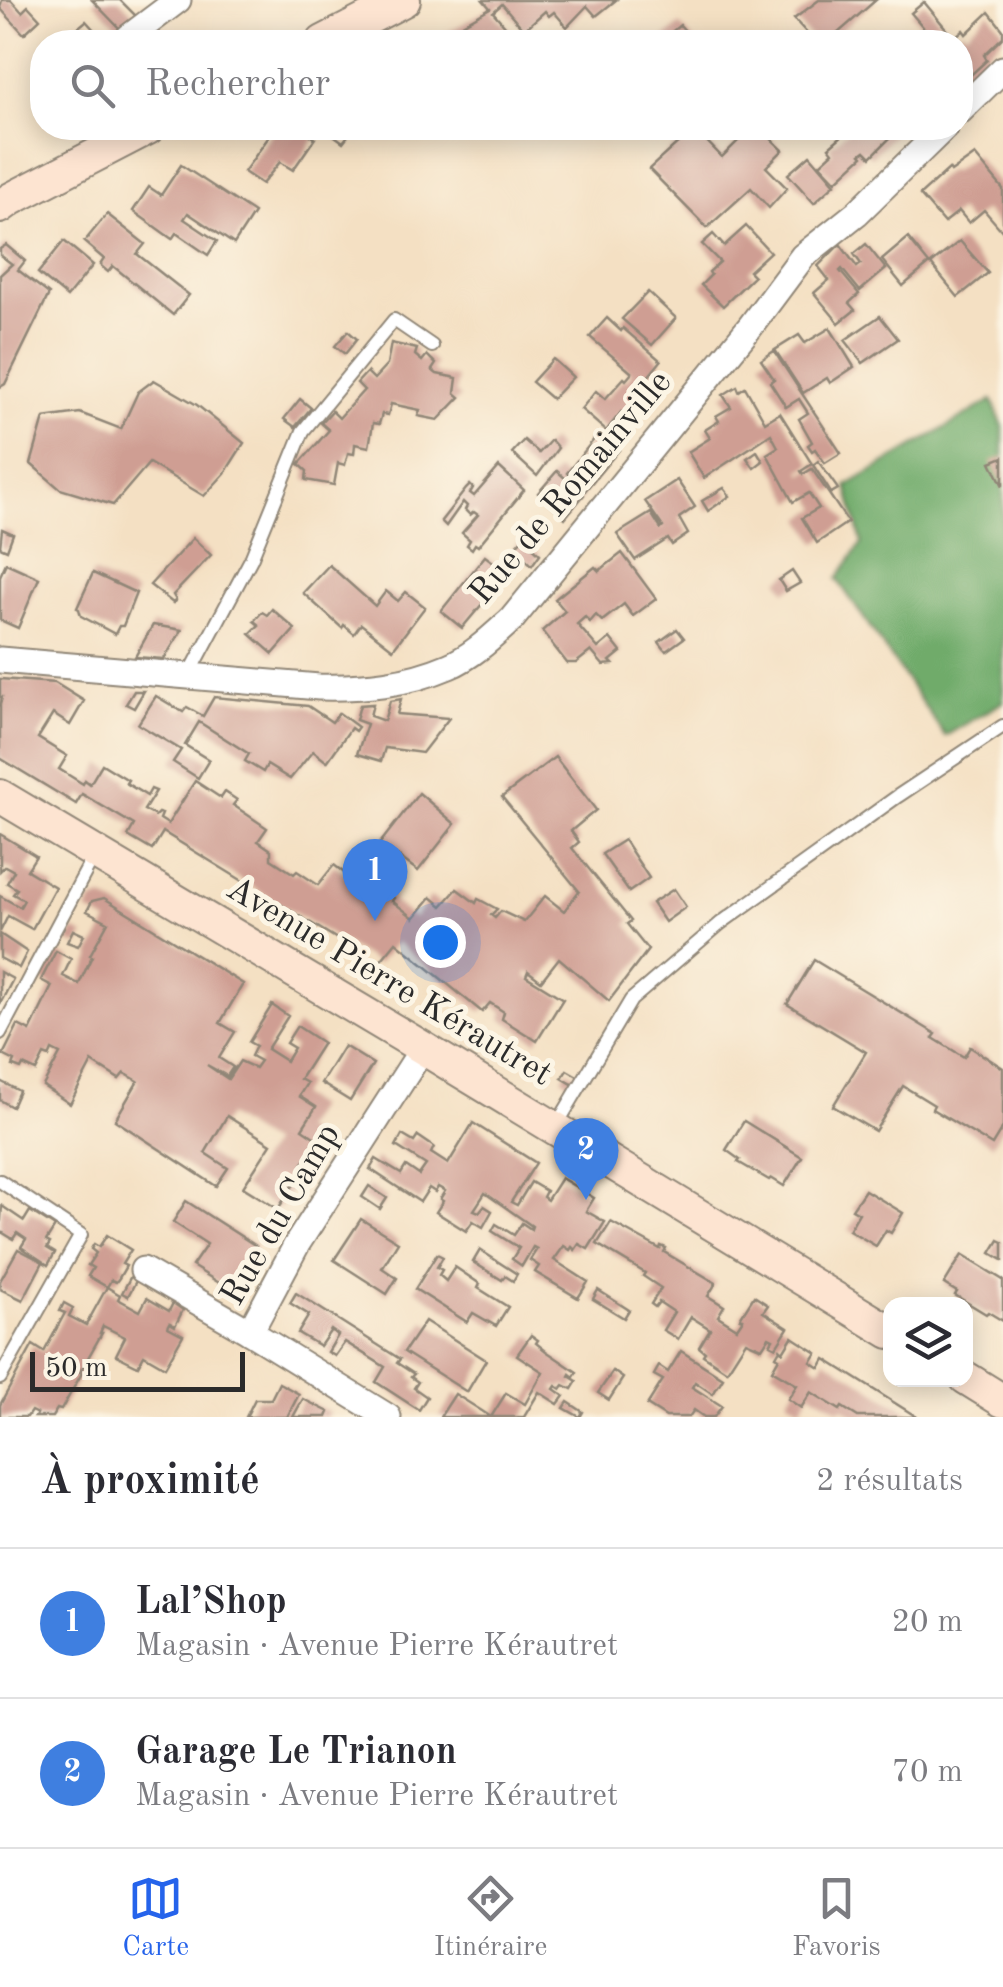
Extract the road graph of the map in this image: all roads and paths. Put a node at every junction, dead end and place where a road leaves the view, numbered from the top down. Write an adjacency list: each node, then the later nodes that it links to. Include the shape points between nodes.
1 (178, 0): 3 (street)
2 (404, 0): 4 (main road)
3 (138, 30)
4 (346, 30)
5 (1003, 69): 6 (street)
6 (973, 98)
7 (125, 140): 9 (main road)
8 (932, 140): 12 (street, Rue de Romainville, via 803,256 618,490 486,643 451,665 362,688)
9 (0, 208)
10 (432, 346): 12 (lane, via 394,320 304,431 251,559)
11 (0, 660): 12 (street, Rue de Romainville)
12 (188, 675)
13 (1003, 726): 18 (lane, via 722,922 631,1000)
14 (0, 796): 15 (main road, Avenue Pierre Kérautret)
15 (95, 853): 16 (lane); 17 (main road, Avenue Pierre Kérautret)
16 (0, 1033)
17 (423, 1048): 18 (main road, Avenue Pierre Kérautret); 22 (street, Rue du Camp, via 297,1244)
18 (554, 1128): 21 (main road, Avenue Pierre Kérautret)
19 (0, 1181): 23 (lane, via 81,1235)
20 (144, 1270): 22 (street)
21 (883, 1328)
22 (250, 1332): 26 (street, Rue du Camp)
23 (0, 1378)
24 (973, 1382): 25 (main road)
25 (1003, 1400)
26 (388, 1417)

